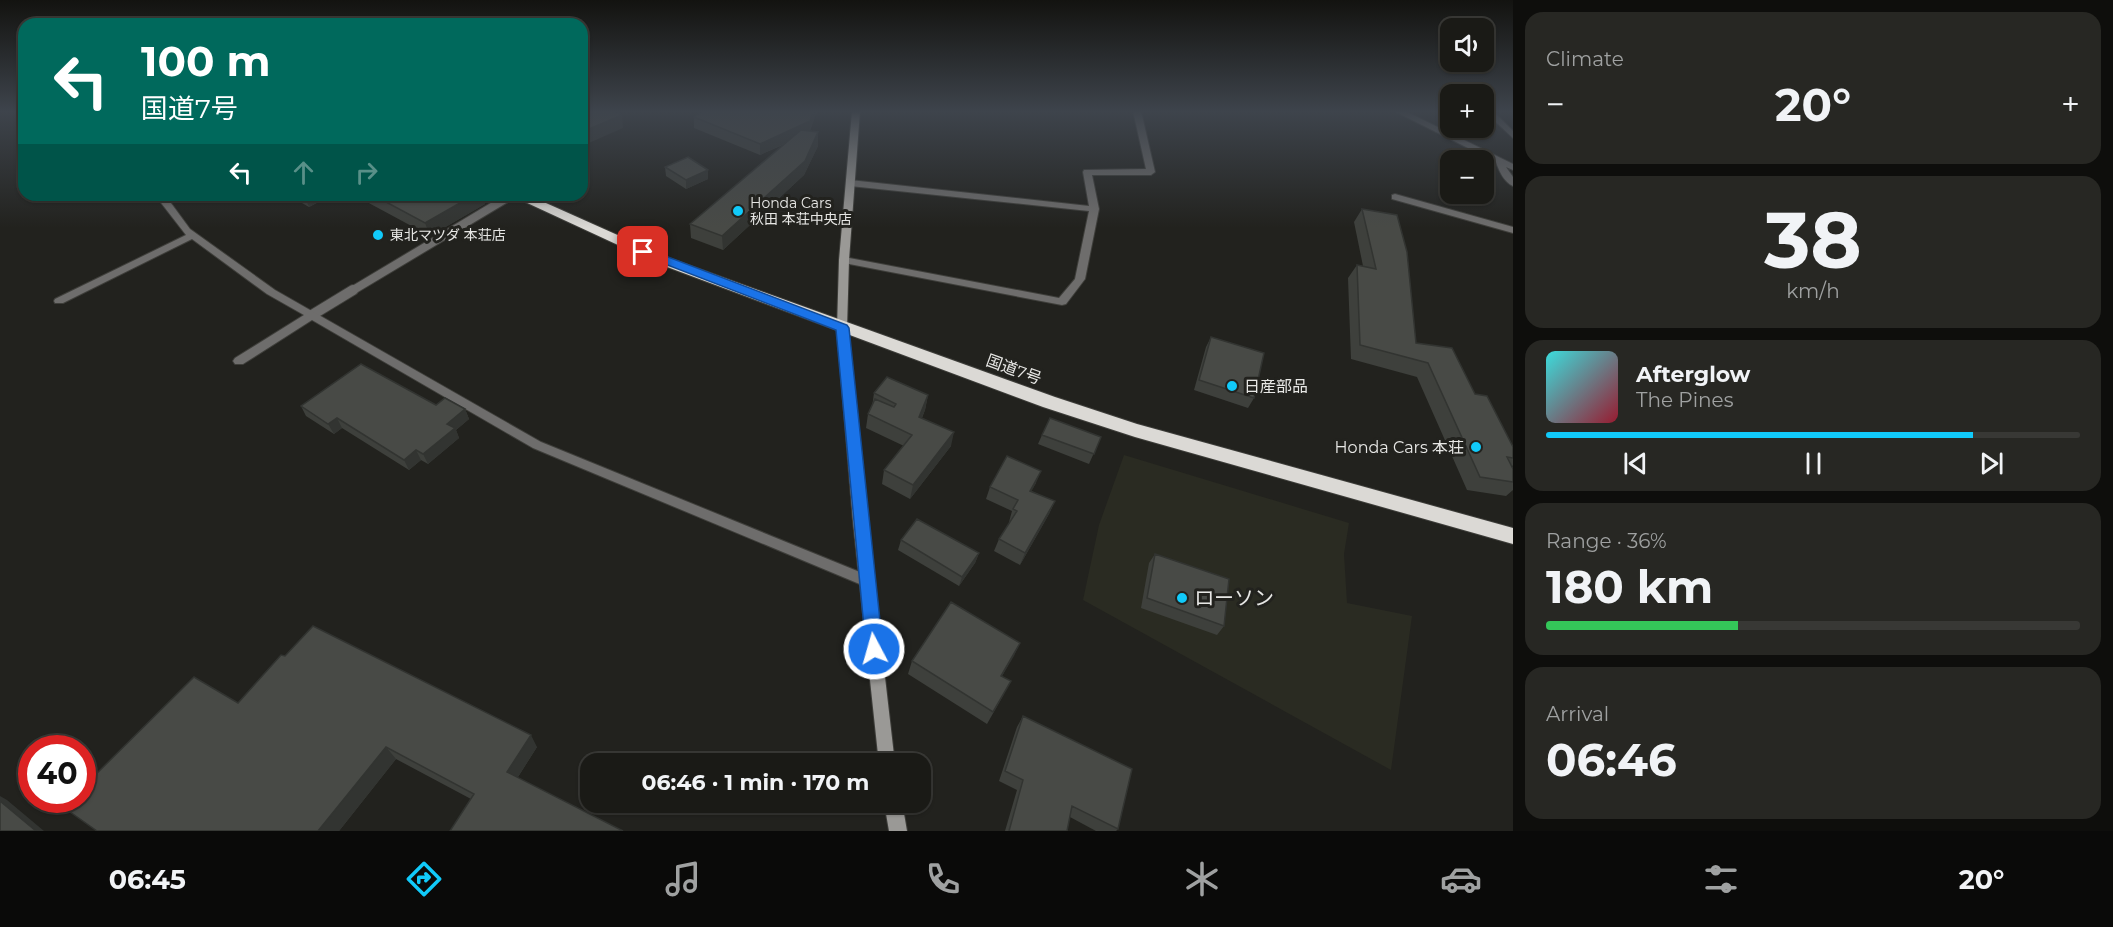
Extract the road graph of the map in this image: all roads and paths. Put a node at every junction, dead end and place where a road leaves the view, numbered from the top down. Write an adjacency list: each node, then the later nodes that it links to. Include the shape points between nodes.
1 (853, 150): 6 (street)
2 (1146, 150): 12 (street, via 1151,172 1087,172)
3 (1477, 150): 4 (street)
4 (1500, 161): 5 (street); 7 (street)
5 (1513, 167)
6 (850, 183): 12 (street); 15 (street)
7 (1513, 183)
8 (1395, 197): 13 (street)
9 (165, 201): 14 (street)
10 (501, 201): 17 (lane)
11 (530, 201): 18 (highway, 国道7号, via 664,261)
12 (1094, 209): 15 (street, via 1080,279 1062,302)
13 (1513, 230)
14 (193, 235): 16 (street); 17 (street, via 271,292)
15 (844, 260): 18 (street)
16 (59, 301)
17 (312, 315): 19 (street); 21 (street, via 537,445)
18 (842, 328): 20 (highway, 国道7号, via 1135,430); 21 (street)
19 (239, 361)
20 (1513, 536)
21 (867, 581): 22 (street)
22 (886, 753)
23 (895, 813): 24 (street)
24 (898, 831)

